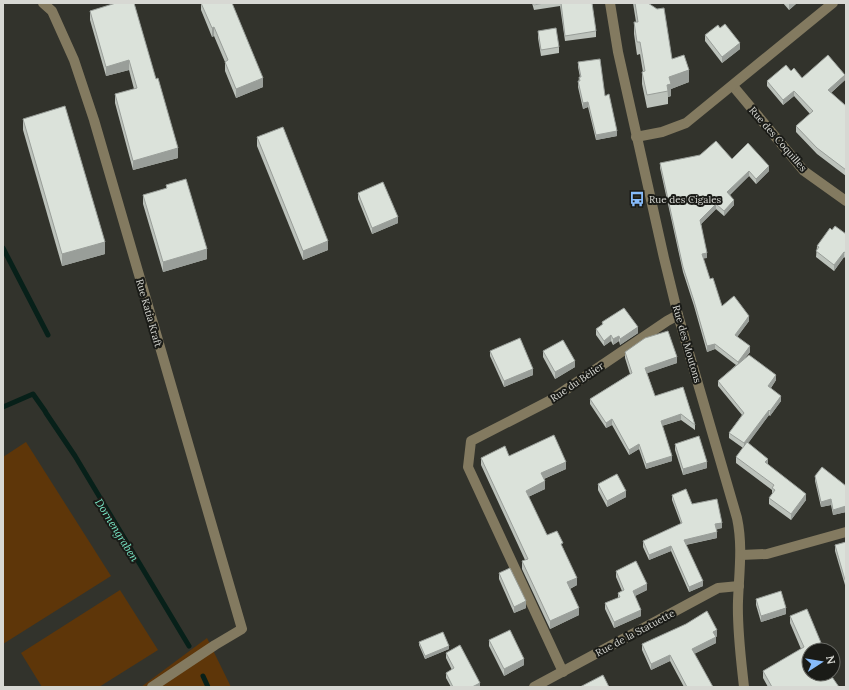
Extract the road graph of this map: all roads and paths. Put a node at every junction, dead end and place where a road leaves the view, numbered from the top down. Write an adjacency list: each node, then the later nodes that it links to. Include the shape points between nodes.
1 (44, 3): 12 (street, Rue Katia Kraft, via 52,11 74,60 94,120 242,629 215,644)
2 (610, 3): 5 (street, Rue des Moutons)
3 (834, 3): 4 (street)
4 (733, 86): 5 (street, via 686,123 662,132); 6 (street, Rue des Coquilles, via 804,171)
5 (636, 137): 7 (street, Rue des Moutons)
6 (846, 201)
7 (678, 315): 9 (street, Rue des Moutons, via 734,505); 11 (street, Rue du Bélier, via 549,401 471,441 468,466)
8 (846, 532): 9 (street, via 767,554)
9 (741, 555): 10 (street, Rue des Moutons)
10 (739, 586): 11 (street, Rue de la Statuette, via 718,588); 14 (street, Rue des Moutons, via 738,614)
11 (563, 672): 13 (street, Rue de la Statuette)
12 (152, 687)
13 (534, 687)
14 (744, 687)

